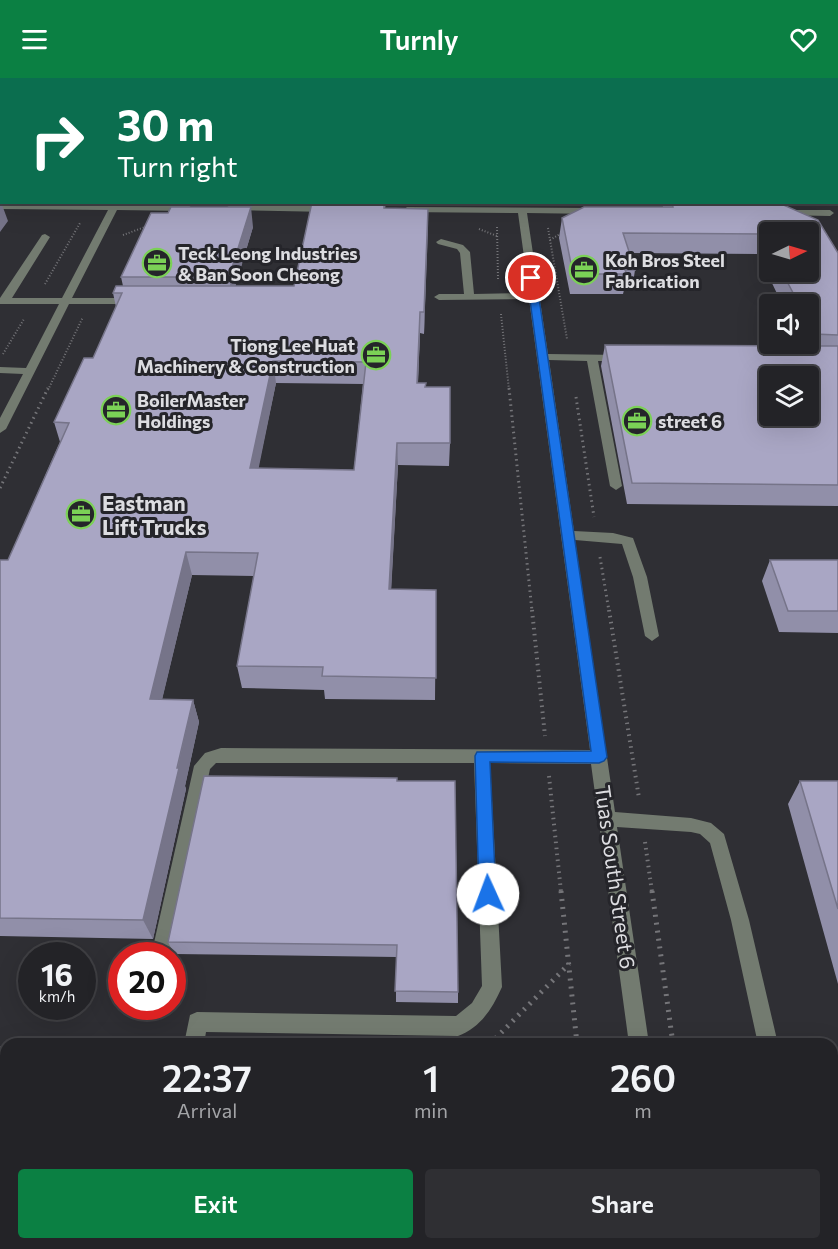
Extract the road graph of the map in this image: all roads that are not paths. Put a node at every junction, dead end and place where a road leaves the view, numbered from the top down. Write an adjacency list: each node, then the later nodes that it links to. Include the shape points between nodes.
1 (824, 204): 11 (street, via 832,216)
2 (234, 205): 6 (street); 7 (street)
3 (0, 206): 4 (street)
4 (114, 207): 5 (street); 18 (street)
5 (201, 208)
6 (222, 208)
7 (341, 209)
8 (400, 210): 9 (street)
9 (522, 210): 10 (street); 14 (street, Tuas South Street 6)
10 (604, 211)
11 (771, 212)
12 (45, 237): 17 (street)
13 (441, 243): 16 (street, via 465,252)
14 (534, 296): 16 (street); 20 (street, Tuas South Street 6)
15 (439, 297): 16 (street)
16 (469, 297)
17 (3, 301): 18 (street)
18 (65, 301): 19 (street); 24 (street)
19 (150, 301)
20 (543, 357): 21 (street); 28 (street, Tuas South Street 6)
21 (592, 358): 22 (street); 27 (street)
22 (639, 359)
23 (0, 370): 24 (street)
24 (30, 370): 25 (street)
25 (6, 405): 26 (street)
26 (0, 429)
27 (616, 486)
28 (567, 535): 29 (street, via 628,541); 31 (street, Tuas South Street 6)
29 (652, 636)
30 (482, 756): 31 (street); 33 (street, via 211,758 202,766); 34 (street, via 492,987 474,1016 458,1026 197,1022)
31 (599, 757): 32 (street, Tuas South Street 6)
32 (608, 819): 35 (street, Tuas South Street 6); 36 (street, via 705,828 718,839)
33 (163, 942)
34 (195, 1038)
35 (638, 1038)
36 (767, 1038)

